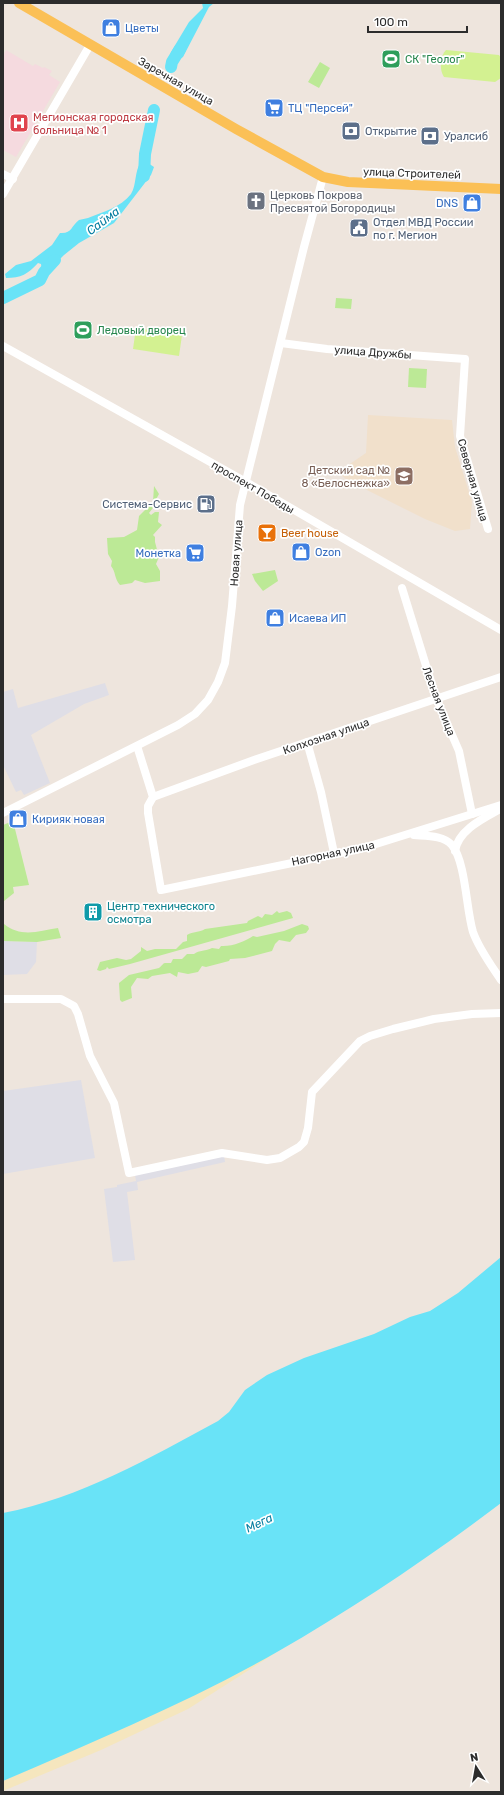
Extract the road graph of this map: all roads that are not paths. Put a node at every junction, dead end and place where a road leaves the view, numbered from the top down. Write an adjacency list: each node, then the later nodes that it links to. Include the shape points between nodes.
1 (19, 3): 2 (main road, Заречная улица)
2 (90, 45): 4 (main road, Заречная улица); 5 (street)
3 (3, 174): 5 (street)
4 (323, 177): 6 (main road, улица Строителей, via 348,182); 8 (street, Новая улица)
5 (12, 180): 7 (street)
6 (501, 189)
7 (3, 194)
8 (281, 343): 10 (street, улица Дружбы); 11 (street, Новая улица)
9 (3, 346): 11 (street, проспект Победы)
10 (465, 359): 12 (street, Северная улица, via 460,436)
11 (246, 482): 14 (street, проспект Победы); 18 (street, Новая улица, via 238,527 228,651 218,682 208,700 195,714)
12 (488, 529)
13 (402, 588): 16 (street, Лесная улица)
14 (501, 630)
15 (501, 677): 16 (street, Колхозная улица)
16 (436, 698): 17 (street, Колхозная улица); 23 (street, Лесная улица, via 459,751)
17 (307, 742): 19 (street, Колхозная улица); 26 (street)
18 (137, 746): 19 (street); 22 (street, Новая улица)
19 (153, 797): 26 (street, Нагорная улица, via 148,806 148,813 161,890)
20 (501, 805): 23 (street, Нагорная улица)
21 (501, 808): 25 (street, via 464,834 458,840)
22 (3, 813)
23 (472, 814): 24 (street, Нагорная улица)
24 (408, 835): 25 (street, via 446,840); 26 (street, Нагорная улица)
25 (455, 851): 27 (street, via 462,872 474,933)
26 (334, 854)
27 (501, 980)
28 (3, 999): 29 (street, via 61,999 74,1006 90,1056 116,1110 129,1173 222,1153 267,1160 280,1158 304,1142 312,1092 360,1041 393,1028 434,1019)
29 (501, 1013)

